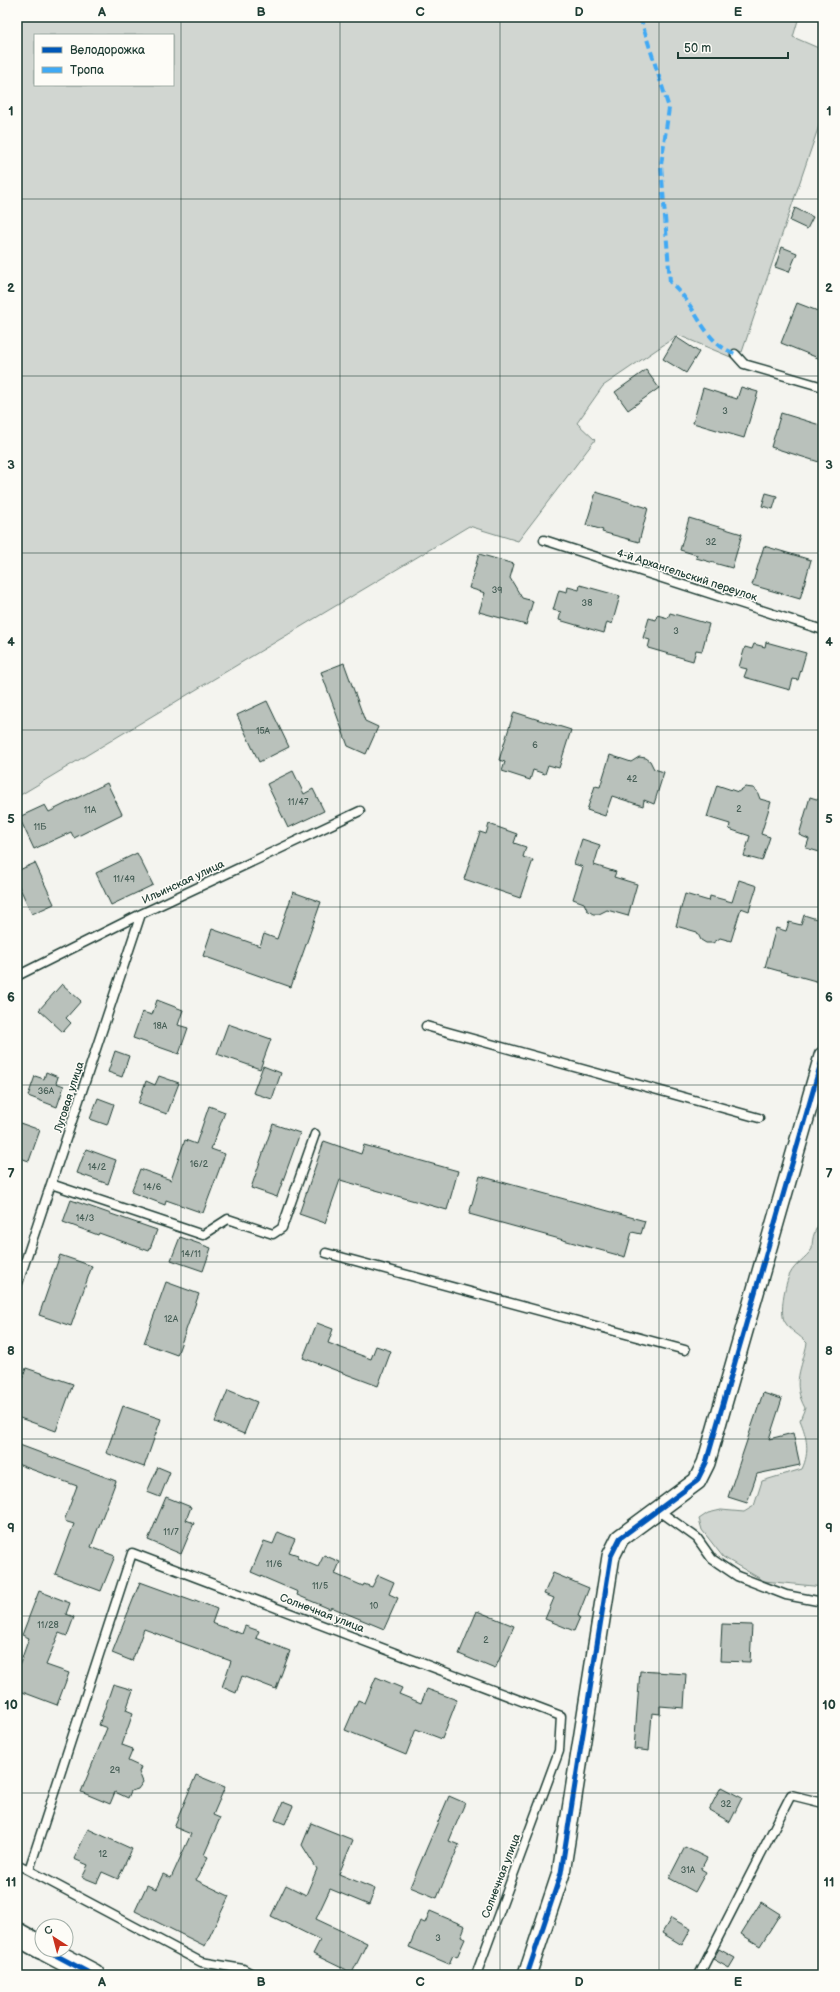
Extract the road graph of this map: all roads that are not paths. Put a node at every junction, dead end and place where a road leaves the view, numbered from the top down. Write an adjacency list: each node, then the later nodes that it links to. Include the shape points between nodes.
1 (734, 354): 2 (lane, via 744,364)
2 (823, 388)
3 (544, 540): 4 (lane, 4-й Архангельский переулок)
4 (823, 630)
5 (360, 811): 6 (lane, Ильинская улица)
6 (142, 914): 7 (lane, Ильинская улица); 12 (lane, Луговая улица)
7 (17, 976)
8 (426, 1026): 10 (lane)
9 (823, 1056): 16 (street, via 706,1463 697,1481)
10 (759, 1118)
11 (315, 1134): 12 (lane, via 282,1228 273,1234 228,1219 203,1235)
12 (51, 1184): 14 (lane, Луговая улица)
13 (326, 1253): 15 (lane)
14 (17, 1286)
15 (685, 1350)
16 (658, 1510): 17 (lane, via 697,1538 712,1559 737,1576 786,1595); 27 (street, via 620,1538 611,1556 561,1873)
17 (823, 1602)
18 (823, 1803): 28 (lane, via 791,1795)
19 (17, 1864): 20 (lane)
20 (29, 1870): 25 (lane, via 201,1962 243,1969); 26 (lane, Солнечная улица, via 132,1553 561,1716 560,1751)
21 (17, 1934): 22 (street)
22 (34, 1944)
23 (61, 1958): 24 (street)
24 (93, 1975)
25 (254, 1975)
26 (476, 1975)
27 (527, 1975)
28 (699, 1975)

